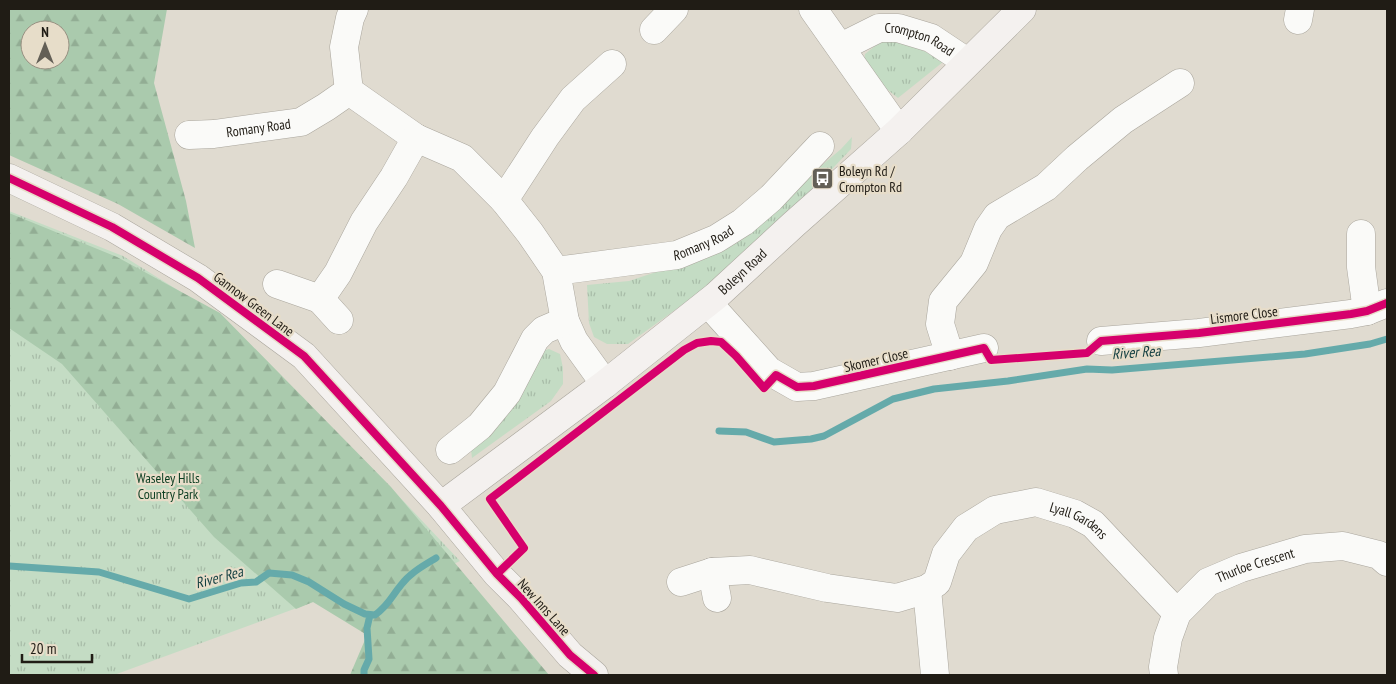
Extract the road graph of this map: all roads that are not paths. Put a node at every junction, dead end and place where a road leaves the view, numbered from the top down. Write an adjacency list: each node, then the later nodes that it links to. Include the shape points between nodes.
1 (354, 9): 10 (street, via 344,47)
2 (674, 9): 5 (street)
3 (813, 9): 6 (street)
4 (1022, 9): 7 (street, Boleyn Road)
5 (654, 30)
6 (841, 47): 7 (street, Crompton Road, via 879,28 898,28 931,38); 11 (street)
7 (967, 62): 11 (street, Boleyn Road)
8 (612, 64): 16 (street, via 573,99)
9 (1180, 83): 27 (street, via 1123,120 1046,187 996,216 974,263 943,300 940,324)
10 (349, 91): 12 (street, Romany Road, via 301,122); 13 (street)
11 (899, 131): 21 (street, Boleyn Road)
12 (189, 136)
13 (416, 138): 16 (street, via 462,158); 20 (street)
14 (820, 146): 18 (street, Romany Road, via 771,198 743,222 716,239 677,255)
15 (9, 178): 30 (street, Gannow Green Lane, via 112,227 198,278 304,356)
16 (504, 200): 18 (street)
17 (1361, 234): 22 (street, Lismore Close, via 1361,267)
18 (556, 271): 24 (street)
19 (277, 284): 20 (street)
20 (320, 299): 23 (street)
21 (708, 303): 27 (street, Skomer Close, via 769,371 798,387); 28 (street, Boleyn Road)
22 (1377, 307): 25 (street, Lismore Close, via 1199,333)
23 (340, 320)
24 (565, 322): 28 (street, via 574,341); 29 (street, via 544,330 535,339 507,392 480,426)
25 (1101, 340)
26 (984, 348): 27 (street, Skomer Close)
27 (950, 356)
28 (605, 384): 30 (street, Boleyn Road)
29 (450, 450)
30 (441, 506): 35 (street, New Inns Lane, via 570,655)
31 (1385, 551): 34 (street, Thurloe Crescent, via 1343,546 1305,549 1271,558 1208,582)
32 (681, 582): 33 (street, via 715,585 750,570 827,588 897,598)
33 (927, 589): 34 (street, Lyall Gardens, via 937,582 946,554 966,528 995,510 1036,502 1075,514 1093,524); 36 (street)
34 (1177, 613): 37 (street, Thurloe Crescent, via 1168,638)
35 (594, 675)
36 (935, 675)
37 (1164, 675)

